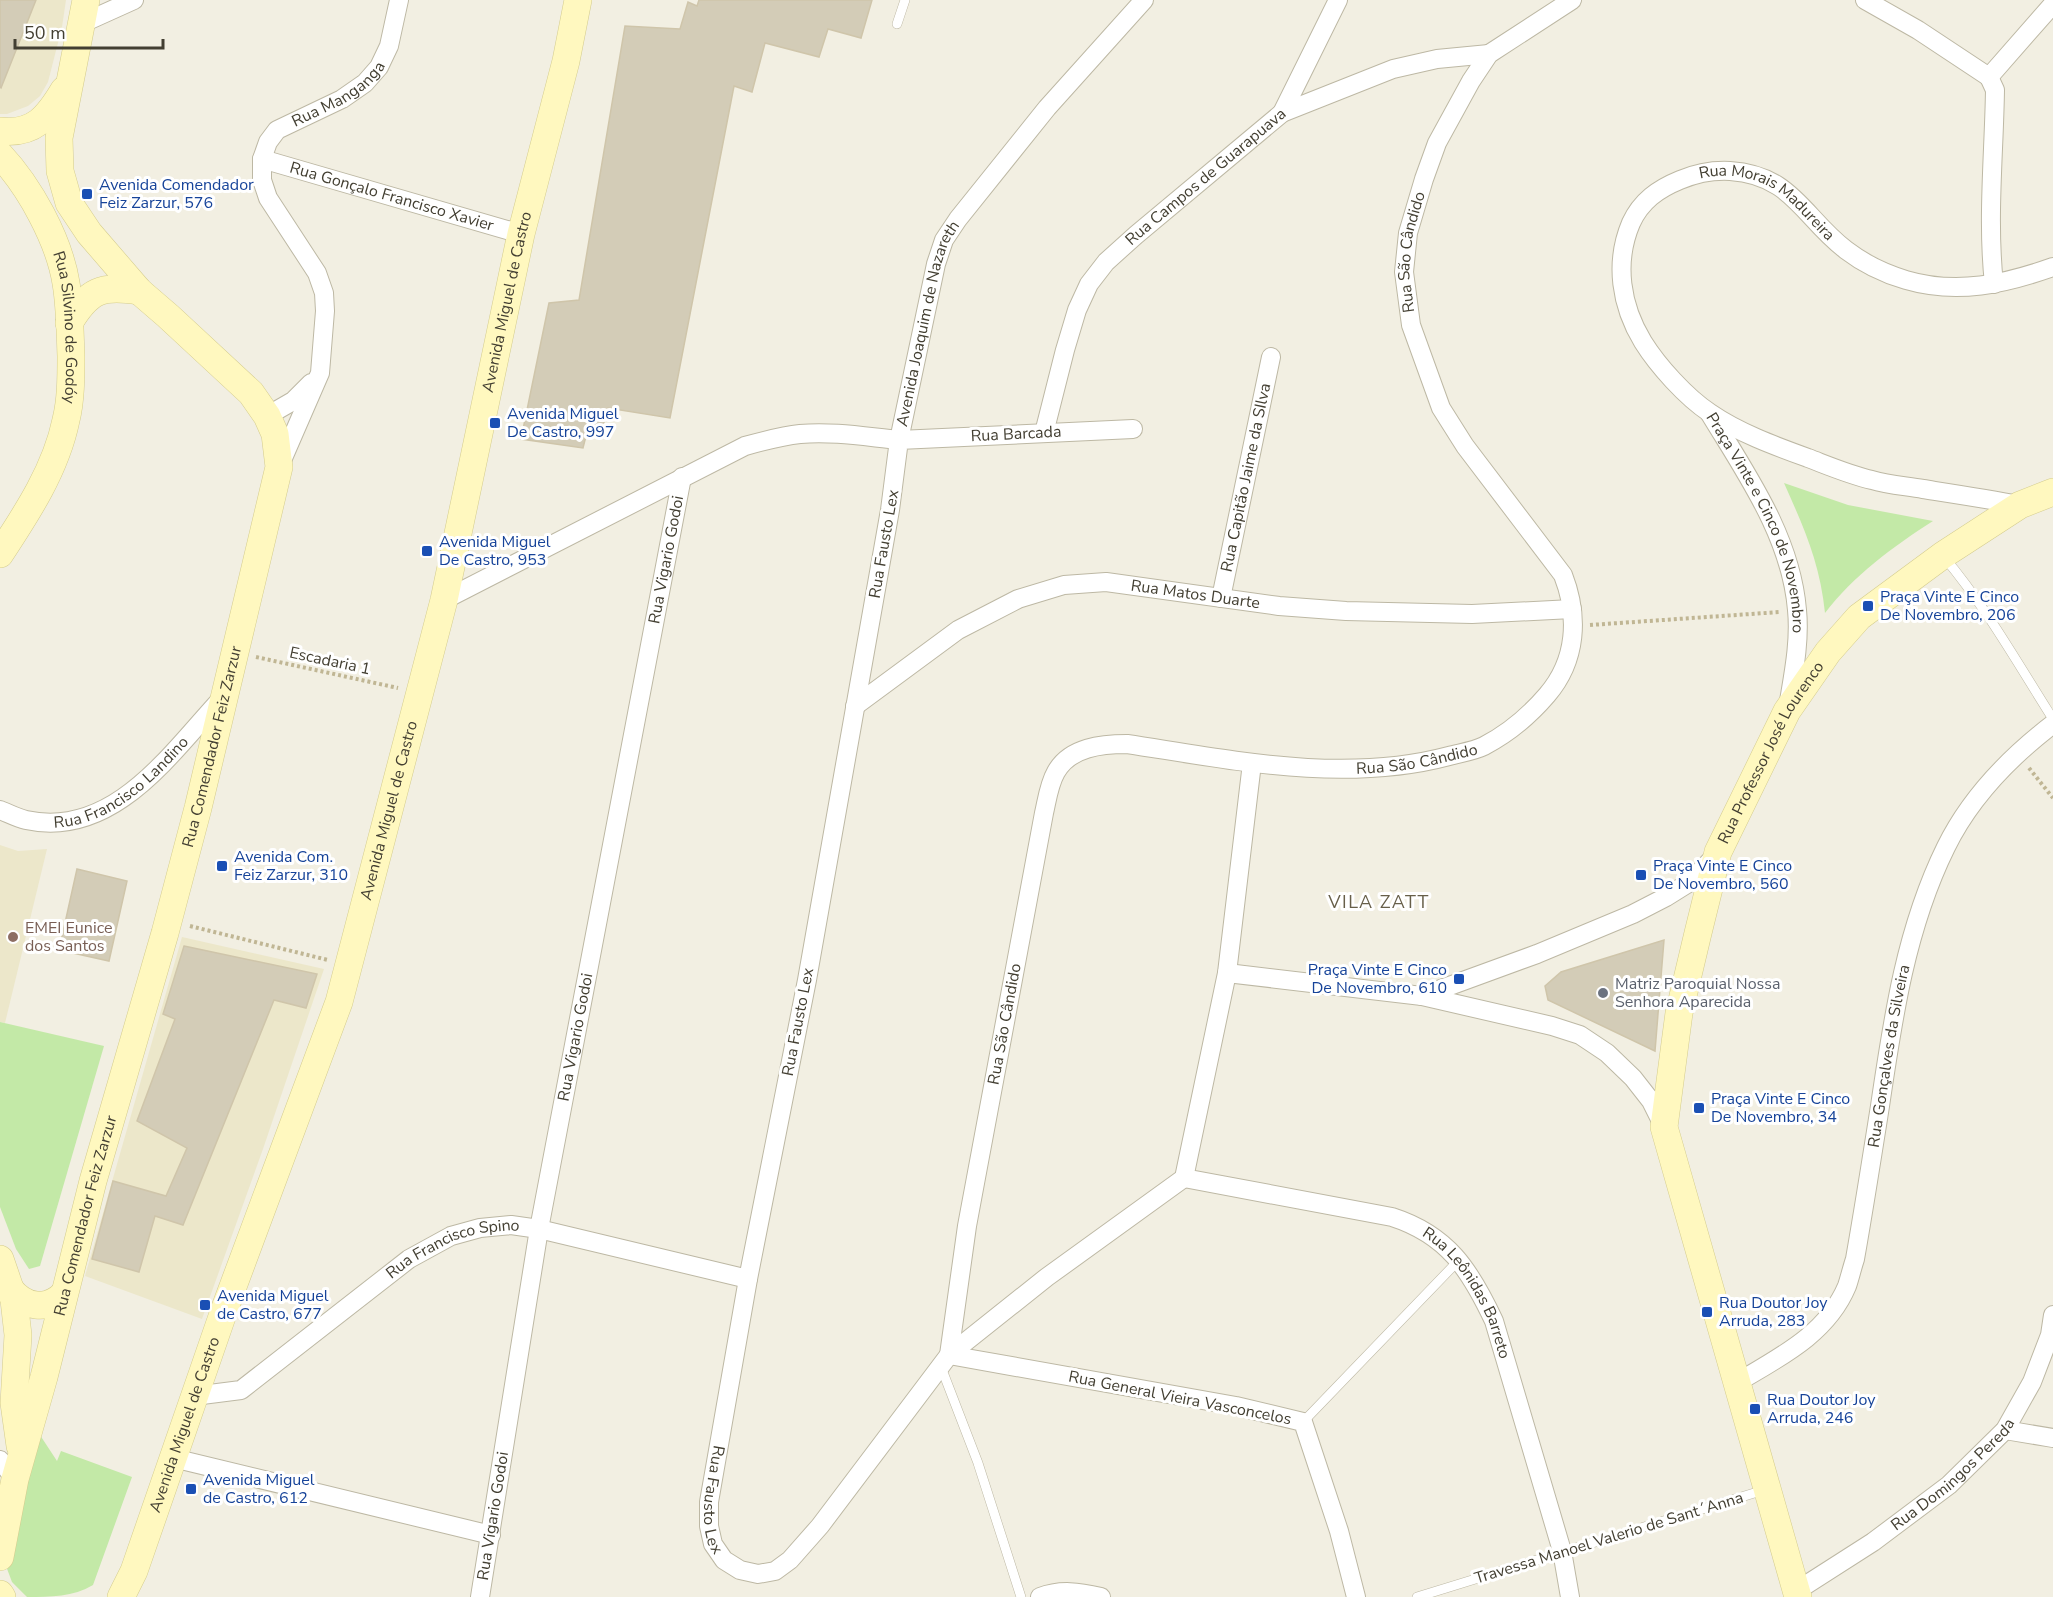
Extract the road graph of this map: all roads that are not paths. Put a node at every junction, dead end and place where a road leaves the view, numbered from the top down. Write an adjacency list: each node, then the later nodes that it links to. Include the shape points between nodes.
1 (134, 0): 11 (street)
2 (399, 0): 19 (street, Rua Manganga, via 389,46 379,67 342,99 277,130)
3 (578, 0): 20 (street, Avenida Miguel de Castro)
4 (905, 0): 12 (lane)
5 (1160, 0): 9 (street)
6 (1338, 0): 16 (street)
7 (1572, 0): 13 (street, Rua São Cândido)
8 (1865, 0): 14 (street)
9 (1142, 2): 31 (street, Avenida Joaquim de Nazareth, via 1047,108 944,240)
10 (2050, 8): 14 (street)
11 (84, 11): 15 (street, Rua Comendador Feiz Zarzur)
12 (897, 24)
13 (1489, 54): 16 (street, Rua Campos de Guarapuava, via 1437,59 1393,69); 40 (street, Rua São Cândido, via 1437,143 1415,207 1404,272 1411,326 1441,408 1465,446 1563,575)
14 (1989, 77): 22 (street, via 1995,90 1991,219)
15 (69, 82): 17 (street, via 41,122 27,129); 23 (street, Rua Comendador Feiz Zarzur, via 59,138 60,171 69,203 89,233)
16 (1282, 113): 30 (street, Rua Campos de Guarapuava, via 1136,235 1089,284 1077,310)
17 (0, 131)
18 (0, 155): 24 (street, Rua Silvino de Godóy, via 33,198 54,245 66,282)
19 (262, 159): 20 (street, Rua Gonçalo Francisco Xavier); 26 (street, via 262,180 268,198 317,273 324,293)
20 (521, 234): 39 (street, Avenida Miguel de Castro)
21 (2053, 267): 22 (street, Rua Morais Madureira)
22 (1994, 284): 27 (street, Rua Morais Madureira, via 1940,287 1905,280 1876,268 1846,250 1796,200 1763,177 1715,171 1672,183 1641,205 1632,222 1622,256 1623,293 1634,327 1650,354)
23 (139, 291): 24 (street, via 100,290 80,305); 28 (street, Rua Comendador Feiz Zarzur, via 251,393)
24 (69, 323): 36 (street, Rua Silvino de Godóy, via 71,373 67,419 53,462)
25 (1271, 357): 38 (street, Rua Capitão Jaime da SIlva)
26 (320, 373): 28 (street, via 292,401); 32 (street)
27 (1709, 413): 35 (street, Praça Vinte e Cinco de Novembro, via 1771,444 1873,481); 43 (street, Praça Vinte e Cinco de Novembro, via 1751,481 1777,533 1792,575 1797,610 1795,668)
28 (267, 416): 32 (street, Rua Comendador Feiz Zarzur, via 275,434)
29 (1133, 429): 30 (street, Rua Barcada)
30 (1044, 433): 31 (street, Rua Barcada)
31 (899, 440): 33 (street, Avenida Joaquim de Nazareth, via 827,434 772,438 744,446); 42 (street, Rua Fausto Lex)
32 (279, 467): 41 (street, Rua Comendador Feiz Zarzur)
33 (682, 477): 39 (street, Avenida Joaquim de Nazareth); 53 (street, Rua Vigario Godoi)
34 (2053, 492): 35 (street, Rua Professor José Lourenco)
35 (2020, 505): 37 (street, Rua Professor José Lourenco)
36 (0, 554)
37 (1943, 555): 43 (street, Rua Professor José Lourenco, via 1859,617 1828,652); 44 (lane, via 1989,617)
38 (1221, 597): 40 (street, Rua Matos Duarte, via 1346,611); 42 (street, Rua Matos Duarte, via 1106,582 1064,585 1018,598 958,630)
39 (444, 600): 62 (street, Avenida Miguel de Castro, via 339,1002)
40 (1573, 618): 46 (street, Rua São Cândido, via 1572,646 1554,687 1513,729 1482,747 1426,762 1360,769)
41 (225, 695): 47 (street, Rua Francisco Landino, via 145,782 111,807 89,817 52,823 24,820); 58 (street, Rua Comendador Feiz Zarzur, via 169,921)
42 (855, 706): 56 (street, Rua Fausto Lex, via 807,980)
43 (1787, 711): 48 (street, Rua Professor José Lourenco)
44 (2053, 719)
45 (2053, 724): 61 (street, Rua Gonçalves da Silveira, via 2018,753 1974,802 1947,845 1924,895 1904,964 1855,1259 1846,1288 1827,1319 1800,1345)
46 (1252, 763): 49 (street); 60 (street, Rua São Cândido, via 1107,744 1074,754 1055,773 967,1226)
47 (0, 810)
48 (1718, 852): 50 (street, via 1690,882 1633,914); 51 (street, Rua Professor José Lourenco, via 1679,1013)
49 (1227, 973): 50 (street); 52 (street)
50 (1422, 996): 51 (street, via 1580,1035 1607,1053 1633,1078)
51 (1664, 1127): 61 (street)
52 (1184, 1178): 55 (street, Rua Leônidas Barreto, via 1392,1217 1430,1232); 60 (street, Rua Fausto Lex, via 1047,1277)
53 (539, 1229): 56 (street, Rua Francisco Spino); 62 (street, Rua Francisco Spino, via 511,1225 451,1236 409,1259 241,1390); 70 (street, Rua Vigario Godoi)
54 (0, 1258): 57 (street)
55 (1459, 1260): 64 (lane); 71 (street, Rua Leônidas Barreto, via 1494,1321)
56 (748, 1279): 60 (street, Rua Fausto Lex, via 708,1526 712,1544 724,1560 740,1570 758,1574 774,1571 798,1551)
57 (10, 1289): 58 (street, via 21,1301 36,1306 52,1304); 63 (street, via 18,1335)
58 (64, 1294): 68 (street, Rua Comendador Feiz Zarzur, via 44,1377)
59 (2053, 1316): 65 (street, Rua Domingos Pereda, via 2032,1382)
60 (945, 1361): 64 (street, Rua General Vieira Vasconcelos, via 1236,1406); 76 (lane)
61 (1738, 1383): 69 (street)
62 (194, 1396): 67 (street, Avenida Miguel de Castro)
63 (7, 1405): 68 (street)
64 (1303, 1422): 79 (street, Rua General Vieira Vasconcelos)
65 (2005, 1430): 66 (street); 73 (street, Rua Domingos Pereda, via 1949,1485)
66 (2053, 1438)
67 (173, 1458): 70 (street); 74 (street, Avenida Miguel de Castro, via 134,1571)
68 (12, 1465): 72 (street, Rua Comendador Feiz Zarzur)
69 (1767, 1489): 71 (lane, Travessa Manoel Valerio de Sant´Anna); 73 (street)
70 (491, 1535): 75 (street, Rua Vigario Godoi)
71 (1562, 1551): 80 (lane, Travessa Manoel Valerio de Sant´Anna); 81 (street, Rua Leônidas Barreto)
72 (0, 1557)
73 (1798, 1594)
74 (121, 1597)
75 (480, 1597)
76 (1021, 1597)
77 (1040, 1597): 78 (street, via 1073,1591)
78 (1101, 1597)
79 (1356, 1597)
80 (1417, 1597)
81 (1570, 1597)

